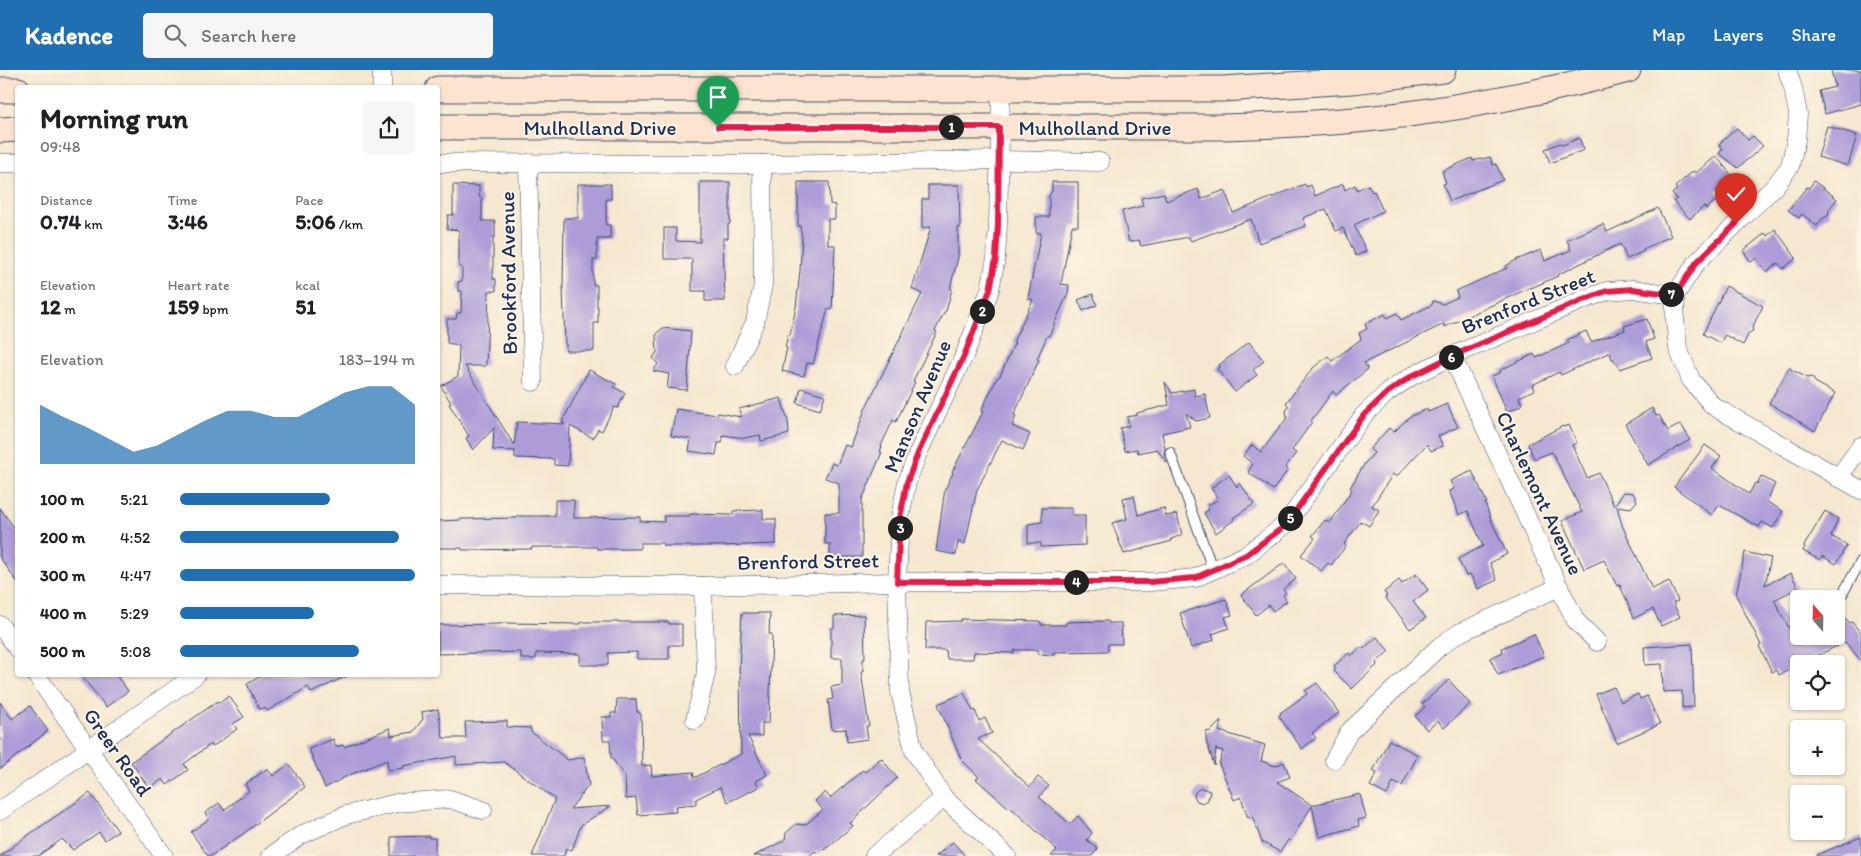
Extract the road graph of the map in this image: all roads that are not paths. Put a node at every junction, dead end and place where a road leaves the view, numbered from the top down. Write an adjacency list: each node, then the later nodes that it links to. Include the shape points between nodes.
1 (382, 70): 5 (street)
2 (1443, 70): 7 (main road, Mulholland Drive, via 1352,81 1223,89)
3 (1628, 70): 11 (main road, Mulholland Drive, via 1492,101 1320,123 1222,127)
4 (1787, 70): 21 (street, via 1798,114 1790,166 1775,186 1697,262)
5 (382, 85)
6 (440, 89): 7 (main road, Mulholland Drive)
7 (1001, 89): 11 (street, Manson Avenue)
8 (0, 90): 9 (main road)
9 (15, 90)
10 (440, 127): 11 (main road, Mulholland Drive)
11 (999, 127): 14 (street, Manson Avenue)
12 (15, 129): 13 (main road)
13 (0, 130)
14 (999, 160): 15 (street); 20 (street); 31 (street, Manson Avenue, via 996,258 990,290 907,482 900,518)
15 (1100, 162)
16 (0, 163): 17 (street)
17 (15, 163)
18 (440, 163): 19 (street)
19 (528, 163): 20 (street); 24 (street, Brookford Avenue)
20 (762, 164): 23 (street, via 763,285 755,322)
21 (1675, 295): 22 (street, Brenford Street, via 1633,289 1607,291); 27 (street, via 1678,348 1691,380 1713,406)
22 (1452, 356): 30 (street, Brenford Street, via 1388,392 1364,415 1285,526 1246,555); 34 (street, Charlemont Avenue)
23 (734, 366)
24 (533, 382)
25 (1861, 446): 27 (street)
26 (1170, 452): 30 (lane)
27 (1838, 478): 28 (street)
28 (1861, 490)
29 (1861, 561): 35 (lane)
30 (1213, 570): 31 (street, Brenford Street, via 1195,578 1150,582)
31 (897, 582): 33 (street, Brenford Street); 44 (street, Manson Avenue, via 900,692 914,751)
32 (440, 585): 33 (street, Brenford Street)
33 (703, 586): 41 (street, via 706,673)
34 (1559, 586): 37 (street, Charlemont Avenue, via 1576,621); 43 (street, via 1459,633 1440,646 1349,732)
35 (1845, 590)
36 (0, 625): 38 (street)
37 (1597, 642)
38 (15, 645)
39 (37, 677): 42 (street, Greer Road)
40 (193, 677): 42 (street)
41 (695, 720)
42 (88, 749): 46 (street); 47 (street, Greer Road)
43 (1334, 760)
44 (944, 798): 49 (street); 50 (street, Manson Avenue)
45 (483, 810): 48 (street, via 450,799 397,803 346,815 301,835)
46 (0, 811)
47 (164, 856)
48 (271, 856)
49 (874, 856)
50 (1007, 856)

